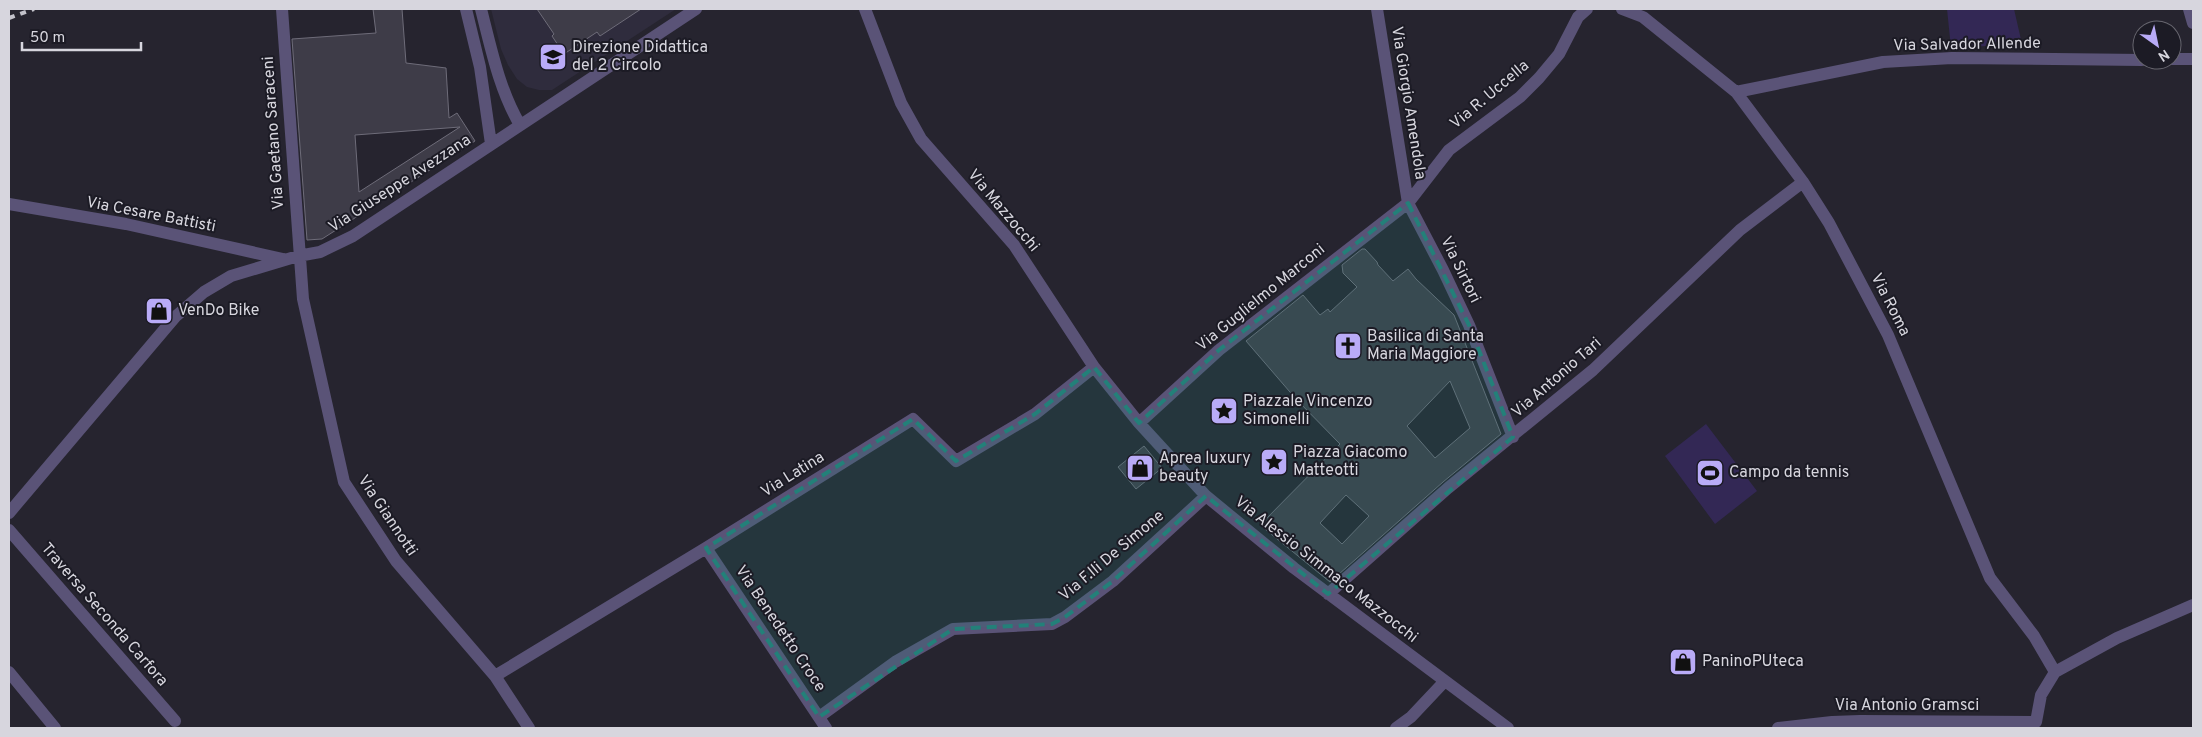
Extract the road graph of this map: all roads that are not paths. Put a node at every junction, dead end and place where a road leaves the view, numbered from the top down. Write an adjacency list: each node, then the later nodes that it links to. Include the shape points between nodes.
1 (282, 9): 18 (street, Via Gaetano Saraceni)
2 (466, 9): 14 (street, via 480,67)
3 (481, 9): 13 (street, via 501,83)
4 (696, 9): 13 (street, Via Giuseppe Avezzana)
5 (865, 9): 20 (street, Via Mazzocchi, via 901,102 921,139 1014,245)
6 (1377, 9): 16 (street, Via Giorgio Amendola)
7 (1587, 9): 16 (street, Via R. Uccella, via 1578,17 1559,54 1539,78 1520,97 1450,150)
8 (1622, 9): 12 (street, Via Roma, via 1643,16)
9 (2189, 9): 10 (street)
10 (2193, 23)
11 (2132, 60): 12 (street, Via Salvador Allende, via 1952,58 1883,62)
12 (1736, 92): 15 (street, Via Roma)
13 (520, 125): 14 (street, Via Giuseppe Avezzana)
14 (491, 144): 18 (street, Via Giuseppe Avezzana, via 353,236 332,248)
15 (1803, 182): 22 (street, Via Antonio Tari, via 1740,230 1593,370); 30 (street, Via Roma, via 1888,335 1990,578 2034,636)
16 (1408, 203): 21 (street, Via Guglielmo Marconi, via 1219,350); 22 (street, Via Sirtori, via 1468,325)
17 (9, 204): 19 (street, Via Cesare Battisti, via 126,224)
18 (298, 256): 19 (street, Via Giuseppe Avezzana); 31 (street, Via Giannotti, via 303,299 344,482 396,561)
19 (286, 260): 24 (street, Via Giuseppe Avezzana, via 231,276 204,292 175,317)
20 (1094, 367): 21 (street, Via Mazzocchi); 26 (street, Via Latina, via 1035,414 956,461 913,419)
21 (1139, 423): 23 (street, Via Alessio Simmaco Mazzocchi)
22 (1513, 437): 27 (street, Via Antonio Tari, via 1448,488)
23 (1206, 496): 27 (street, Via Alessio Simmaco Mazzocchi); 33 (street, Via F.lli De Simone, via 1113,581 1065,617 1052,624 953,629 895,662)
24 (9, 513)
25 (9, 530): 34 (street, Traversa Seconda Carfora)
26 (706, 548): 31 (street, Via Latina); 33 (street, Via Benedetto Croce)
27 (1328, 594): 32 (street, Via Alessio Simmaco Mazzocchi)
28 (2193, 605): 30 (street, via 2117,638)
29 (9, 672): 37 (street)
30 (2055, 672): 35 (street, via 2042,695)
31 (495, 676): 38 (street, Via Giannotti)
32 (1444, 682): 40 (street); 41 (street, Via Alessio Simmaco Mazzocchi)
33 (819, 717): 39 (street, Via Benedetto Croce)
34 (175, 721)
35 (2038, 725): 36 (street, Via Antonio Gramsci, via 1899,720 1832,722)
36 (1804, 727): 42 (street, Via Antonio Gramsci)
37 (55, 728)
38 (529, 728)
39 (826, 728)
40 (1396, 728)
41 (1508, 728)
42 (1778, 728)

